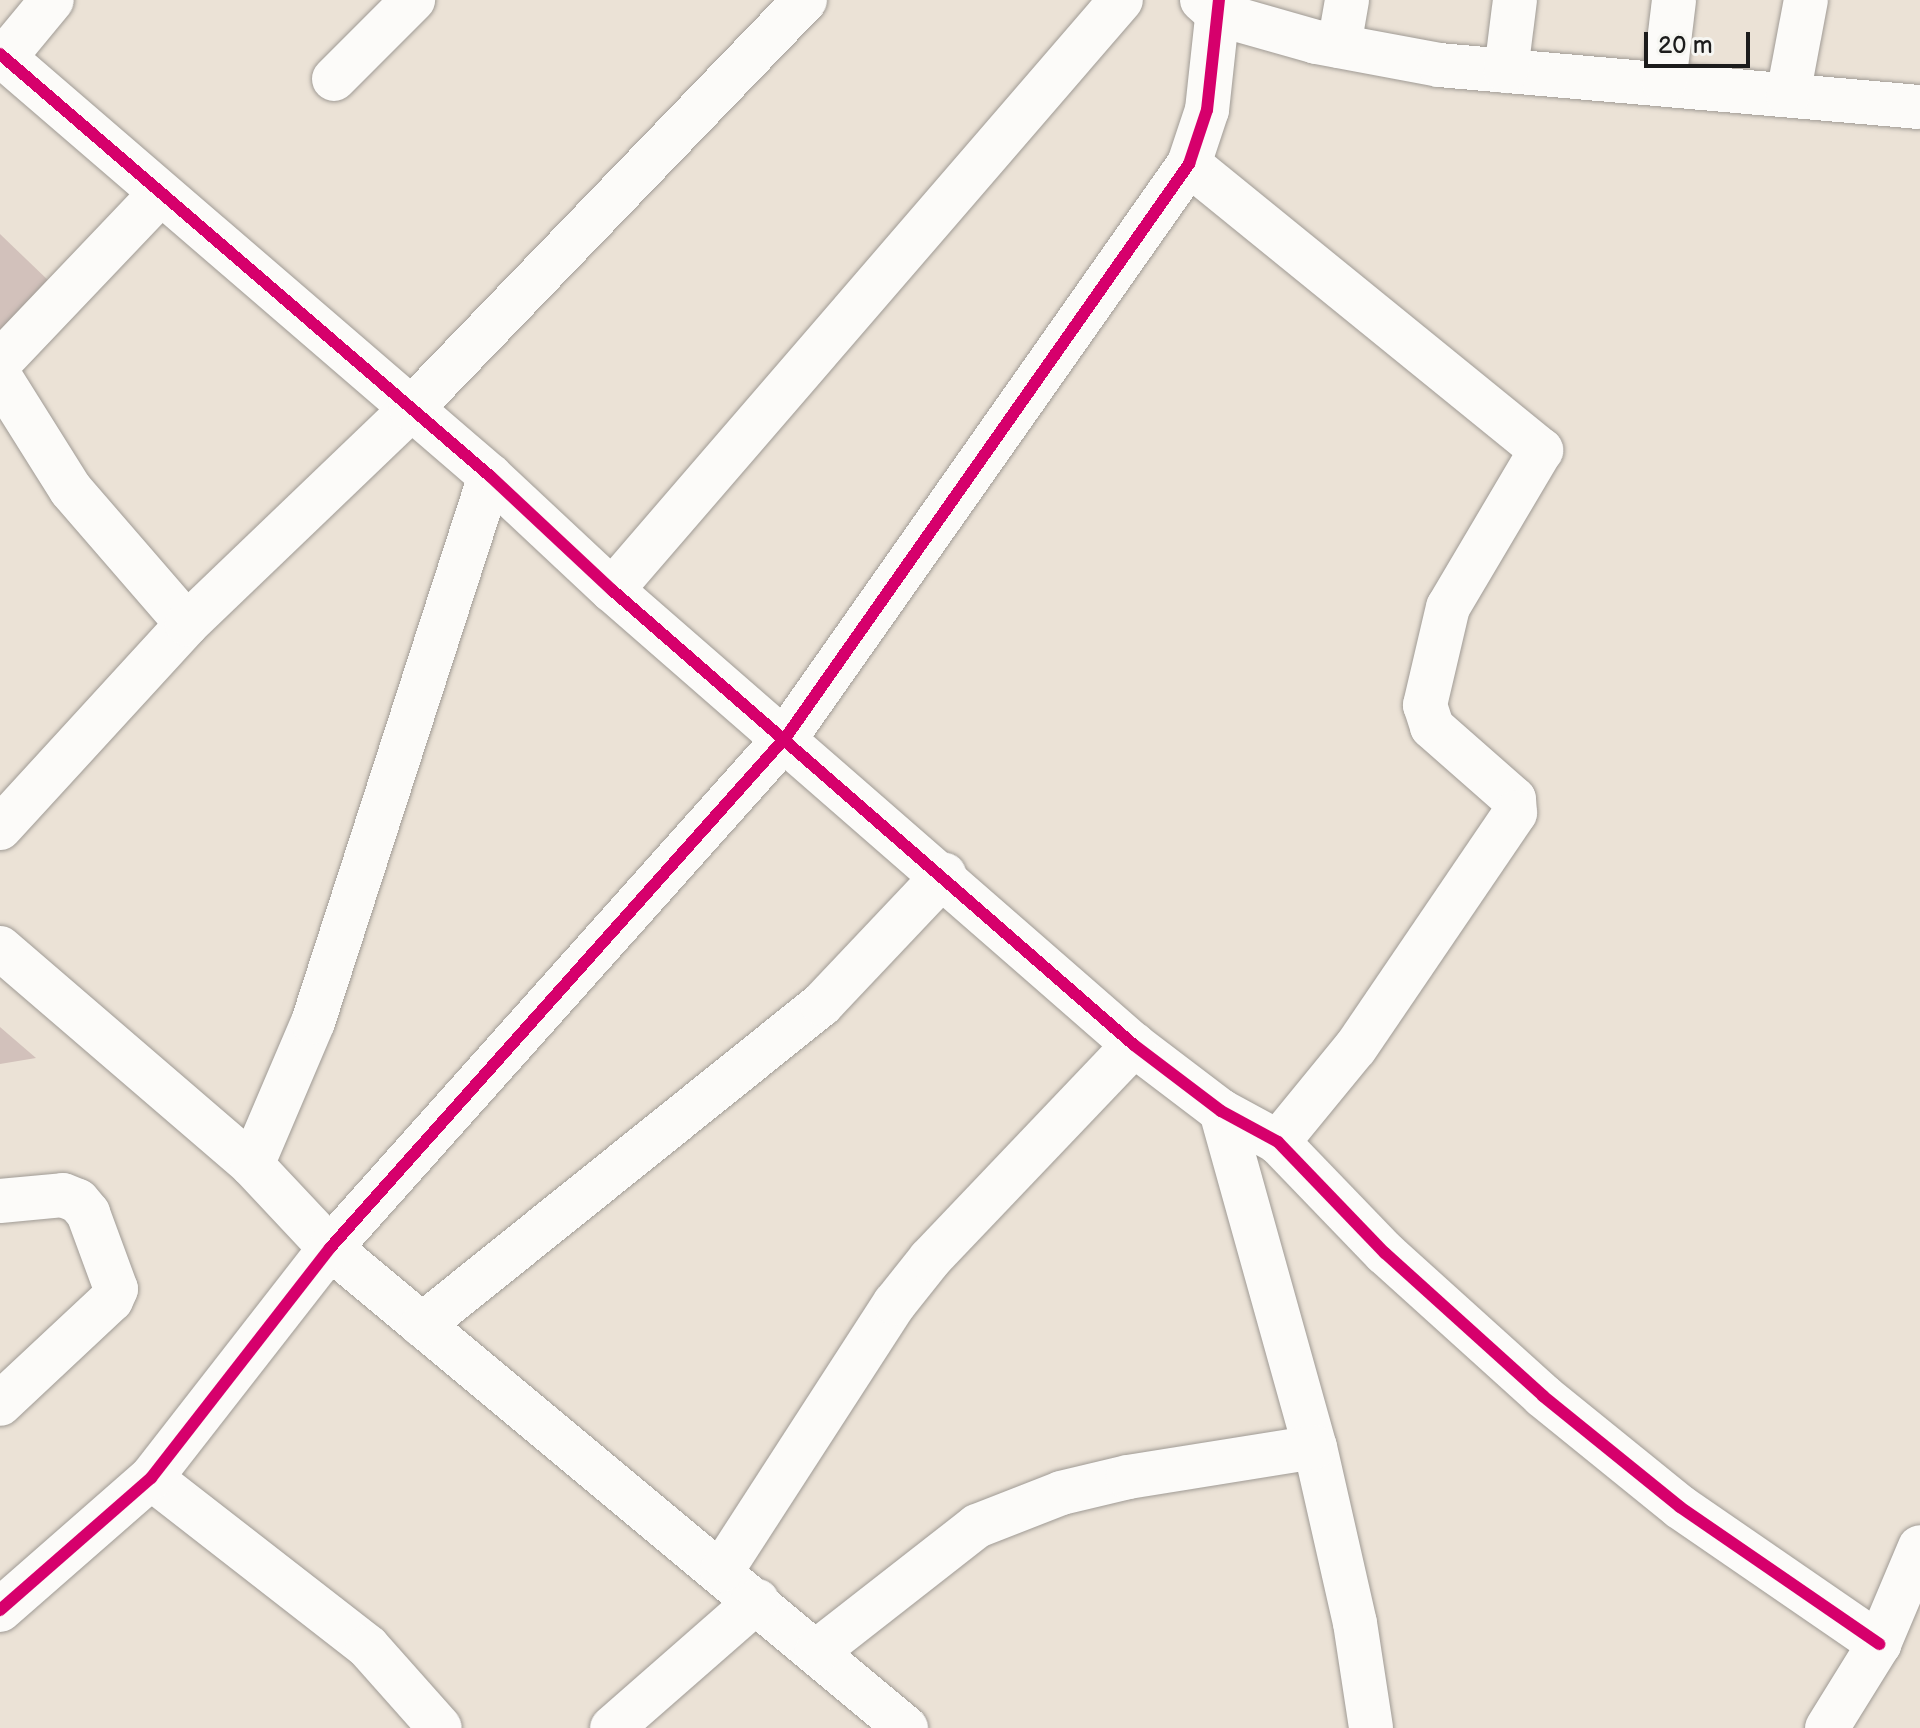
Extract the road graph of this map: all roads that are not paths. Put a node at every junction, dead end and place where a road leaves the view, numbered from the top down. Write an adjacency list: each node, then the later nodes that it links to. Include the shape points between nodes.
1 (52, 0): 11 (street)
2 (413, 0): 13 (street)
3 (805, 0): 21 (street)
4 (1121, 0): 23 (street)
5 (1347, 0): 10 (street)
6 (1515, 0): 12 (street)
7 (1674, 0): 14 (street)
8 (1806, 0): 15 (street)
9 (1213, 5): 10 (street); 17 (street, via 1207,110)
10 (1339, 46): 12 (street)
11 (2, 56): 18 (street)
12 (1506, 71): 14 (street)
13 (334, 79)
14 (1664, 83): 15 (street)
15 (1788, 95): 16 (street)
16 (1920, 107)
17 (1189, 164): 25 (street); 31 (street, via 1541,450 1448,607 1425,705 1432,727 1514,799 1515,813 1355,1048)
18 (159, 195): 19 (street); 21 (street)
19 (0, 362)
20 (0, 377): 24 (street, via 71,490)
21 (411, 409): 22 (street); 24 (street)
22 (490, 476): 23 (street); 32 (street, via 313,1022)
23 (612, 590): 25 (street)
24 (187, 624): 26 (street)
25 (786, 737): 27 (street); 34 (street)
26 (0, 828)
27 (944, 875): 29 (street); 35 (street, via 822,1004)
28 (0, 948): 32 (street)
29 (1134, 1045): 30 (street); 40 (street, via 930,1259 895,1303)
30 (1221, 1111): 31 (street); 37 (street)
31 (1278, 1142): 43 (street, via 1385,1253 1543,1396 1680,1507)
32 (252, 1165): 34 (street)
33 (0, 1201): 36 (street, via 63,1195 78,1201 88,1213 116,1289 111,1300)
34 (330, 1248): 35 (street); 38 (street)
35 (422, 1325): 40 (street)
36 (0, 1404)
37 (1315, 1447): 44 (street, via 1128,1477 1061,1493 977,1526); 48 (street, via 1355,1623)
38 (151, 1478): 42 (street); 45 (street, via 368,1647)
39 (1920, 1547): 43 (street)
40 (722, 1570): 41 (street)
41 (757, 1601): 44 (street); 46 (street)
42 (0, 1610)
43 (1879, 1644): 49 (street)
44 (817, 1651): 47 (street)
45 (440, 1728)
46 (612, 1728)
47 (906, 1728)
48 (1371, 1728)
49 (1827, 1728)

